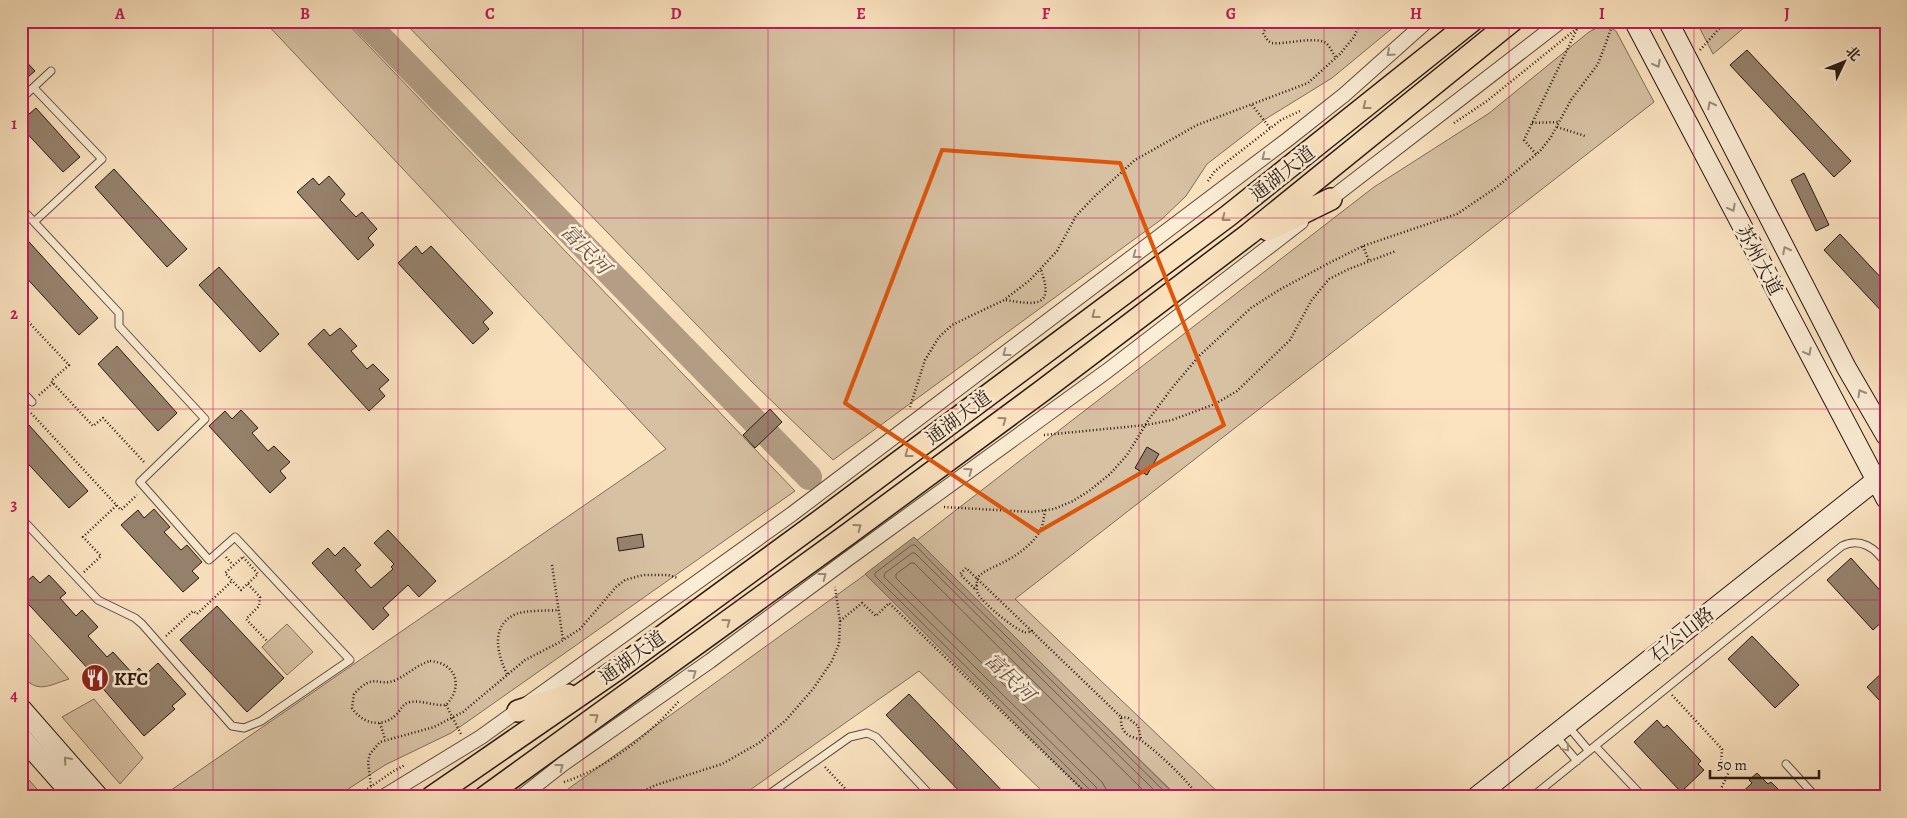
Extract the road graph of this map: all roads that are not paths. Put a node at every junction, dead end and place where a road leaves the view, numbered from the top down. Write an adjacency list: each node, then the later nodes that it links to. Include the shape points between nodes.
1 (1427, 21): 25 (street, one-way to 25, via 1344,95 1192,213 792,514)
2 (1447, 21): 8 (main road)
3 (1472, 21): 8 (main road, 通湖大道)
4 (1512, 21): 15 (main road, 通湖大道)
5 (1561, 21): 12 (street)
6 (1634, 21): 19 (street, 苏州大道, one-way to 19)
7 (1668, 21): 18 (street, 苏州大道, one-way to 7, via 1846,367)
8 (1415, 68): 23 (main road, 通湖大道, one-way to 23, via 1228,216)
9 (51, 71): 10 (lane)
10 (34, 88): 11 (lane); 14 (lane, via 102,160)
11 (21, 99)
12 (1331, 199): 15 (main road); 37 (street, one-way to 12, via 1107,371)
13 (21, 208): 14 (lane)
14 (34, 222): 21 (lane, via 119,313 119,326 205,420 140,482 209,560 235,538 350,660 262,721 244,728 232,726 135,618 98,600)
15 (1229, 249): 36 (main road, 通湖大道, one-way to 15, via 910,489)
16 (21, 390): 17 (lane)
17 (32, 402)
18 (1886, 436)
19 (1881, 476): 20 (street, 苏州大道); 26 (street, 石公山路)
20 (1886, 499)
21 (21, 518)
22 (1886, 564): 28 (lane, via 1864,544 1854,542 1842,546)
23 (590, 688): 25 (main road); 35 (main road, 通湖大道)
24 (21, 708): 33 (street, one-way to 24)
25 (518, 711): 34 (street)
26 (1561, 730): 29 (lane); 30 (lane, one-way to 30); 40 (street, 石公山路)
27 (21, 737): 32 (street)
28 (1595, 746): 29 (lane); 42 (lane)
29 (1589, 751): 30 (lane)
30 (1577, 761): 41 (lane)
31 (1786, 764): 43 (lane)
32 (74, 797)
33 (99, 797)
34 (383, 797)
35 (432, 797)
36 (484, 797)
37 (521, 797)
38 (766, 797): 39 (lane, via 850,737 867,733 880,741)
39 (932, 797)
40 (1476, 797)
41 (1532, 797)
42 (1643, 797)
43 (1816, 797)

